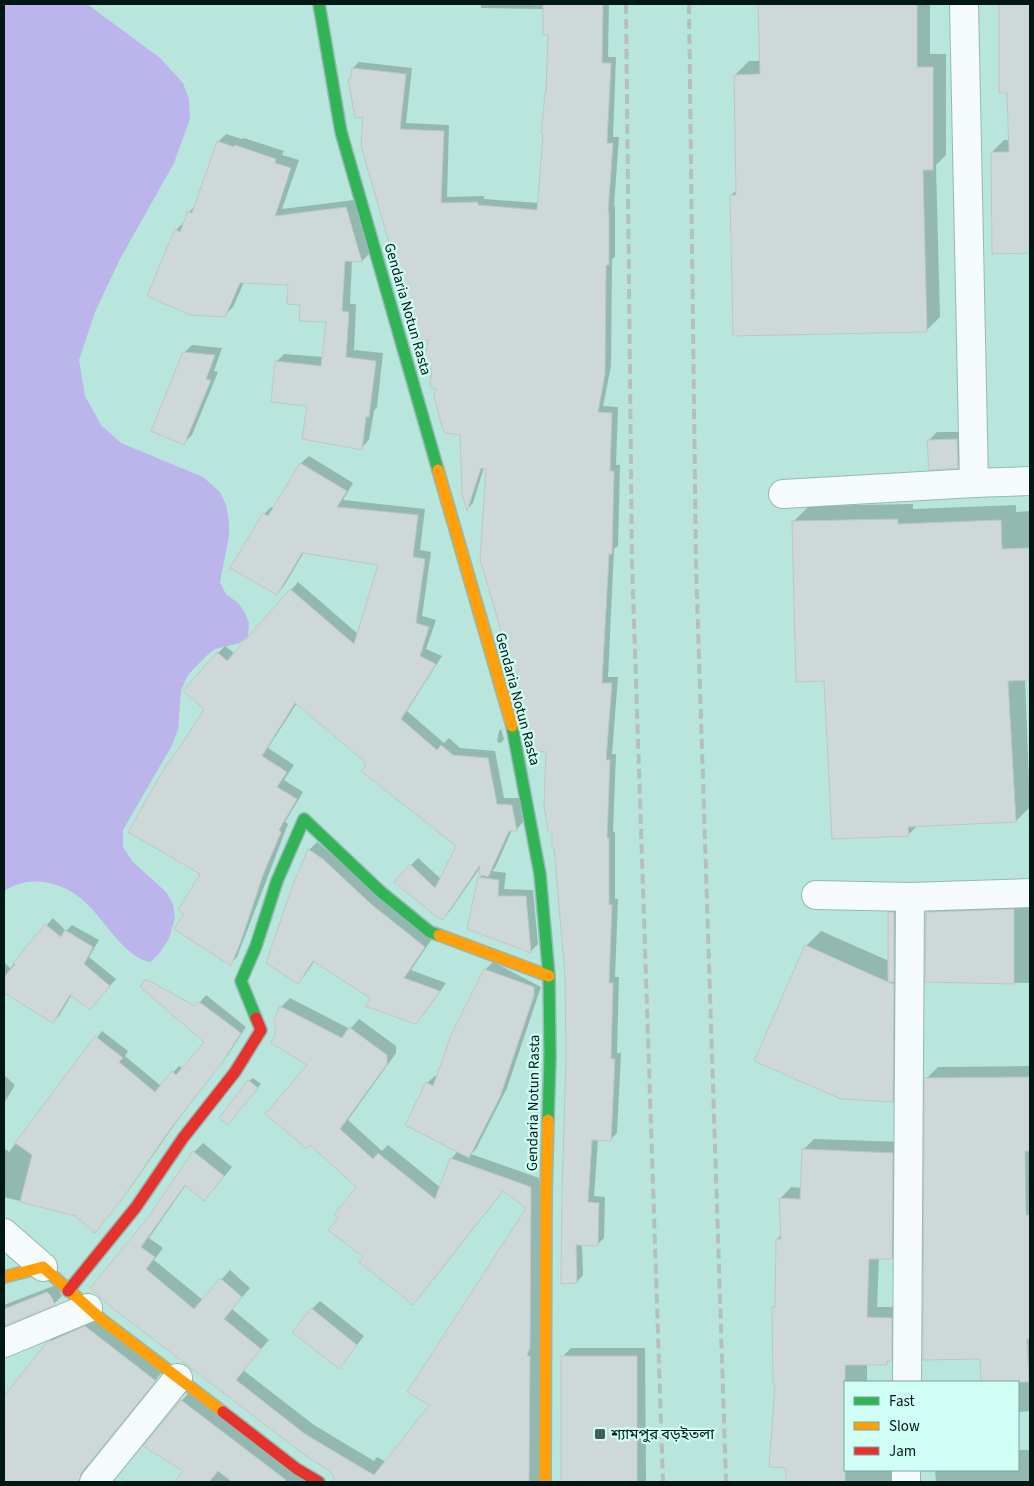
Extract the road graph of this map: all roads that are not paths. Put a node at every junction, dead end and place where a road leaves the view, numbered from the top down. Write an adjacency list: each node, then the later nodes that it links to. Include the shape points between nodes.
1 (319, 4): 9 (main road, Gendaria Notun Rasta, via 341,132 516,738 540,874)
2 (964, 4): 4 (street)
3 (1030, 481): 4 (street)
4 (974, 483): 5 (street)
5 (783, 494)
6 (1030, 893): 8 (street)
7 (816, 895): 8 (street)
8 (910, 897): 16 (street)
9 (549, 976): 13 (main road, via 430,932 381,892 304,819 277,881 241,980 261,1030 235,1072 183,1138 136,1207); 19 (main road, Gendaria Notun Rasta)
10 (4, 1233): 11 (street)
11 (42, 1266): 12 (main road); 13 (main road)
12 (4, 1277)
13 (78, 1299): 14 (street); 15 (main road)
14 (4, 1343)
15 (178, 1378): 17 (street); 18 (main road, via 297,1469)
16 (907, 1381)
17 (94, 1482)
18 (319, 1482)
19 (545, 1482)

